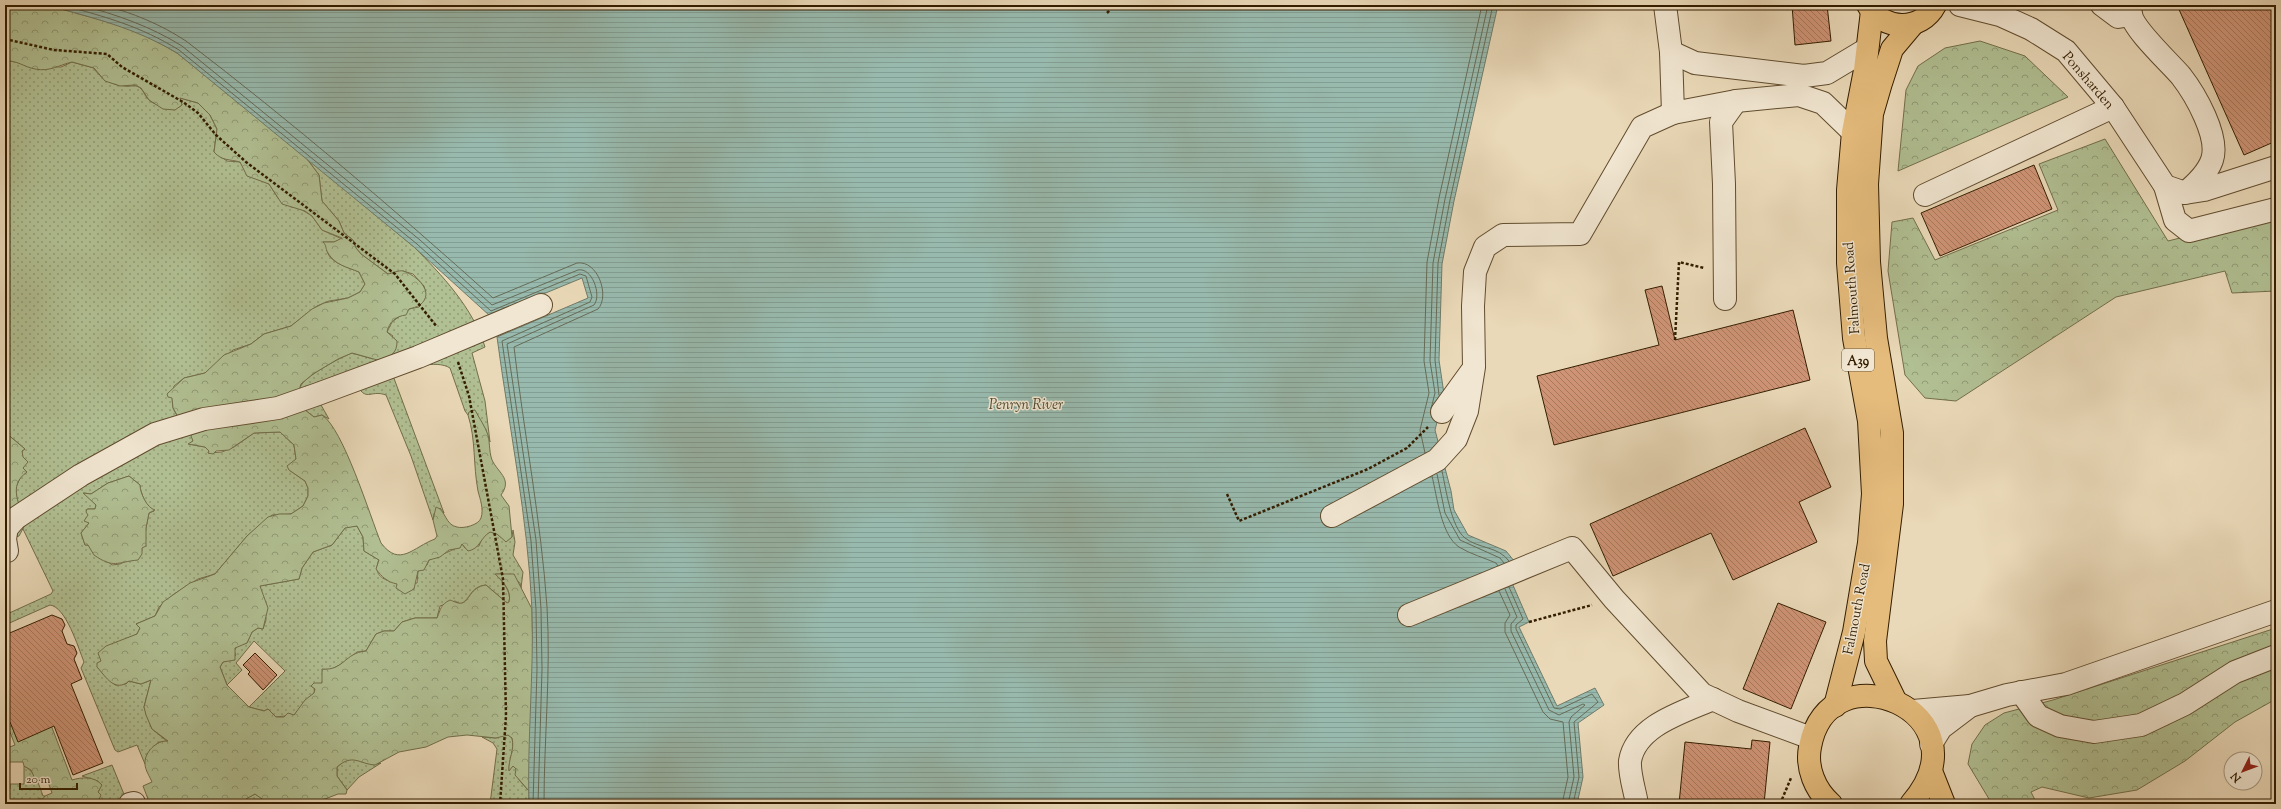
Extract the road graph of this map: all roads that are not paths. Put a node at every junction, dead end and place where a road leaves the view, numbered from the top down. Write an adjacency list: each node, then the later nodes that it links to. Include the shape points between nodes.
1 (1665, 5): 9 (street)
2 (1935, 5): 7 (highway, Falmouth Road, via 1924,19)
3 (1960, 5): 11 (street, Ponsharden, via 2000,15 2032,29 2066,51)
4 (2102, 5): 6 (street, via 2118,17)
5 (1870, 8): 7 (highway, Falmouth Road, via 1880,19 1891,24); 8 (highway, Falmouth Road / A39)
6 (2131, 10): 15 (street, via 2140,30 2182,77 2205,116 2213,141 2212,160 2198,183)
7 (1913, 24): 29 (highway, Falmouth Road / A39, via 1892,49 1872,114 1867,184 1869,262 1876,338 1892,433 1892,504 1875,641 1876,661)
8 (1867, 49): 9 (street, via 1827,73 1804,76 1695,63); 13 (highway, Falmouth Road / A39)
9 (1671, 52): 12 (street)
10 (1736, 101): 12 (street); 13 (street, via 1799,95 1823,103); 18 (street, via 1721,122)
11 (2113, 106): 15 (street, Ponsharden); 16 (street)
12 (1673, 113): 20 (street, via 1642,127 1580,234 1503,235 1485,247 1475,272)
13 (1853, 132): 30 (highway, Falmouth Road / A39, via 1848,190 1848,263 1854,338 1869,421 1873,494 1854,632)
14 (2276, 167): 15 (street, via 2204,190)
15 (2175, 189): 17 (street, Ponsharden, via 2175,220 2189,231)
16 (1925, 195)
17 (2276, 209)
18 (1725, 299)
19 (541, 305): 23 (street, via 354,381 278,408 204,419 155,434 81,475 16,518)
20 (1474, 367): 21 (street); 22 (street, via 1467,411 1456,439 1437,460)
21 (1442, 412)
22 (1332, 516)
23 (6, 536)
24 (2276, 611): 27 (street, via 2066,684)
25 (1409, 615): 28 (street, via 1572,548 1614,599 1702,694)
26 (2276, 656): 27 (street, via 2234,672 2185,704 2141,725 2094,732 2060,726 2038,716)
27 (2021, 692): 31 (street)
28 (1713, 699): 33 (street); 36 (street, via 1650,730 1635,744 1630,763)
29 (1895, 700): 30 (highway, via 1874,695 1854,697); 32 (highway)
30 (1835, 706): 33 (highway, via 1820,720)
31 (1970, 706): 32 (street); 34 (street, via 1941,728)
32 (1913, 711): 34 (highway, via 1924,726)
33 (1811, 738): 37 (highway, via 1808,754 1812,777)
34 (1931, 744): 35 (highway)
35 (1931, 771): 38 (highway, via 1923,790); 39 (highway)
36 (1637, 804)
37 (1831, 804)
38 (1911, 804)
39 (1944, 804)

